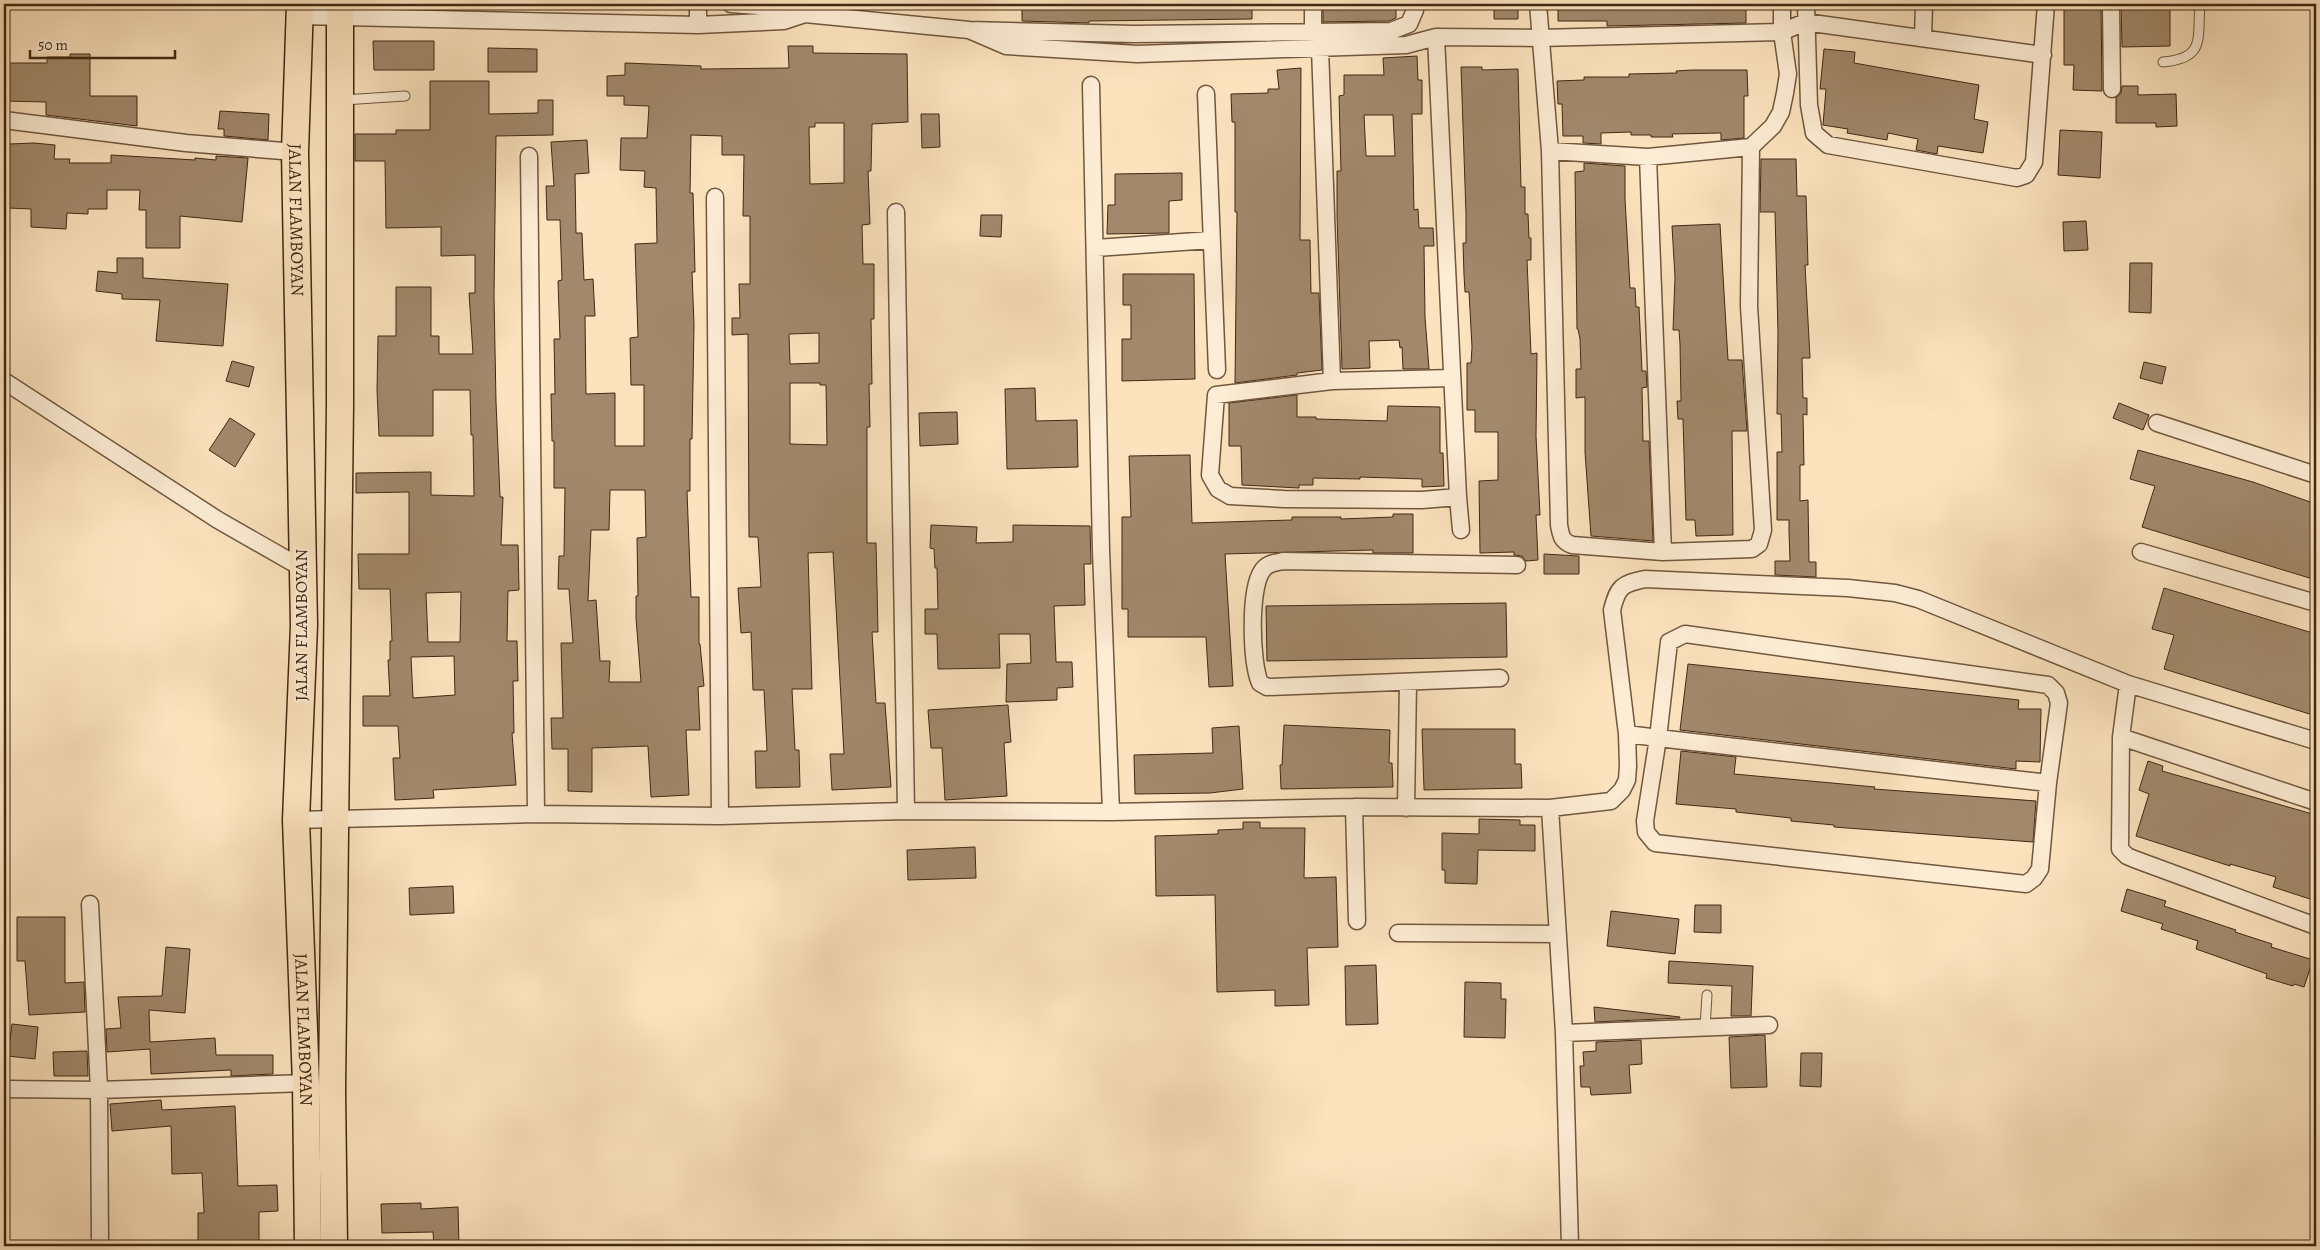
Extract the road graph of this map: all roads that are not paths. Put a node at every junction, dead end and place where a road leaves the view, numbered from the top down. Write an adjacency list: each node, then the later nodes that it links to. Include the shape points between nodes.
1 (698, 4): 16 (street)
2 (731, 4): 12 (street)
3 (1313, 4): 18 (street)
4 (1415, 4): 18 (street, via 1409,24 1391,31)
5 (1538, 4): 22 (street)
6 (1782, 4): 19 (street)
7 (1806, 4): 15 (street)
8 (1924, 4): 23 (street)
9 (2046, 4): 26 (street)
10 (2111, 4): 29 (street)
11 (2200, 4): 27 (lane, via 2195,51 2181,60)
12 (805, 9): 16 (street, via 784,22); 17 (street)
13 (300, 10): 14 (street); 36 (main road, JALAN FLAMBOYAN)
14 (340, 10): 16 (street); 32 (main road, JALAN FLAMBOYAN)
15 (1805, 22): 19 (street); 23 (street); 26 (street, via 1814,133 1828,145 2017,178 2026,175 2034,162)
16 (698, 25)
17 (969, 30): 20 (street); 25 (street, via 1006,46)
18 (1312, 32): 20 (street)
19 (1782, 32): 22 (street); 34 (street, via 1788,74 1781,112 1773,126)
20 (1134, 34): 25 (street)
21 (1436, 37): 22 (street); 24 (street, via 1406,45); 44 (street)
22 (1539, 38): 35 (street)
23 (1923, 38): 26 (street)
24 (1320, 48): 25 (street); 46 (street)
25 (1136, 54)
26 (2043, 55)
27 (2163, 62)
28 (1091, 84): 42 (street)
29 (2112, 90)
30 (1206, 94): 41 (street)
31 (405, 96): 32 (lane)
32 (340, 100): 56 (main road, JALAN FLAMBOYAN)
33 (4, 120): 36 (street, via 186,143)
34 (1751, 146): 38 (street); 51 (street, via 1749,306 1763,530 1758,544 1752,549)
35 (1550, 151): 38 (street); 51 (street, via 1561,538 1572,546)
36 (295, 152): 54 (main road, JALAN FLAMBOYAN)
37 (529, 156): 72 (street)
38 (1648, 157): 51 (street)
39 (715, 197): 73 (street)
40 (896, 212): 70 (street)
41 (1211, 240): 42 (street); 43 (street)
42 (1096, 248): 71 (street, via 1101,550)
43 (1217, 370)
44 (1452, 378): 46 (street); 49 (street)
45 (4, 381): 54 (street, via 218,520)
46 (1332, 381): 49 (street, via 1216,395 1210,475 1218,489 1230,496 1284,499 1422,500)
47 (2157, 423): 48 (street)
48 (2316, 475)
49 (1458, 497): 50 (street)
50 (1461, 530)
51 (1664, 552)
52 (2140, 552): 55 (street)
53 (1517, 565): 59 (street, via 1283,562 1269,564 1262,571 1255,592 1254,613 1255,660 1260,682 1267,687)
54 (302, 568): 57 (main road, JALAN FLAMBOYAN)
55 (2316, 603)
56 (338, 624): 57 (main road); 75 (main road, JALAN FLAMBOYAN)
57 (304, 625): 74 (main road, JALAN FLAMBOYAN)
58 (1500, 678): 59 (street)
59 (1408, 683): 68 (street)
60 (2128, 684): 61 (street, via 1918,599 1895,593 1820,586 1645,579 1628,583 1617,591 1612,610); 62 (street); 64 (street)
61 (1627, 734): 63 (street); 69 (street, via 1627,780 1617,797 1611,801)
62 (2121, 737): 66 (street); 78 (street, via 2120,849 2127,856)
63 (1658, 738): 65 (street); 65 (street, via 1669,642 1685,634 2048,685 2056,693 2059,703); 65 (street, via 1644,821 1646,832 1655,843 2026,884 2040,869)
64 (2316, 741)
65 (2048, 783)
66 (2316, 802)
67 (1354, 807): 68 (street); 71 (street); 77 (street)
68 (1406, 808): 69 (street)
69 (1550, 808): 80 (street)
70 (906, 811): 71 (street); 73 (street)
71 (1111, 812)
72 (536, 814): 73 (street); 75 (street)
73 (720, 816)
74 (296, 820): 75 (street); 85 (main road, JALAN FLAMBOYAN)
75 (334, 820): 90 (main road, JALAN FLAMBOYAN)
76 (90, 904): 87 (street)
77 (1357, 921)
78 (2313, 925)
79 (1398, 933): 80 (street)
80 (1558, 934): 84 (street)
81 (1707, 994): 83 (lane)
82 (1768, 1025): 83 (street)
83 (1705, 1027): 84 (street)
84 (1564, 1033): 91 (street)
85 (306, 1083): 87 (street); 89 (main road, JALAN FLAMBOYAN)
86 (4, 1089): 87 (street)
87 (99, 1090): 88 (street)
88 (100, 1246)
89 (308, 1246)
90 (334, 1246)
91 (1570, 1246)

